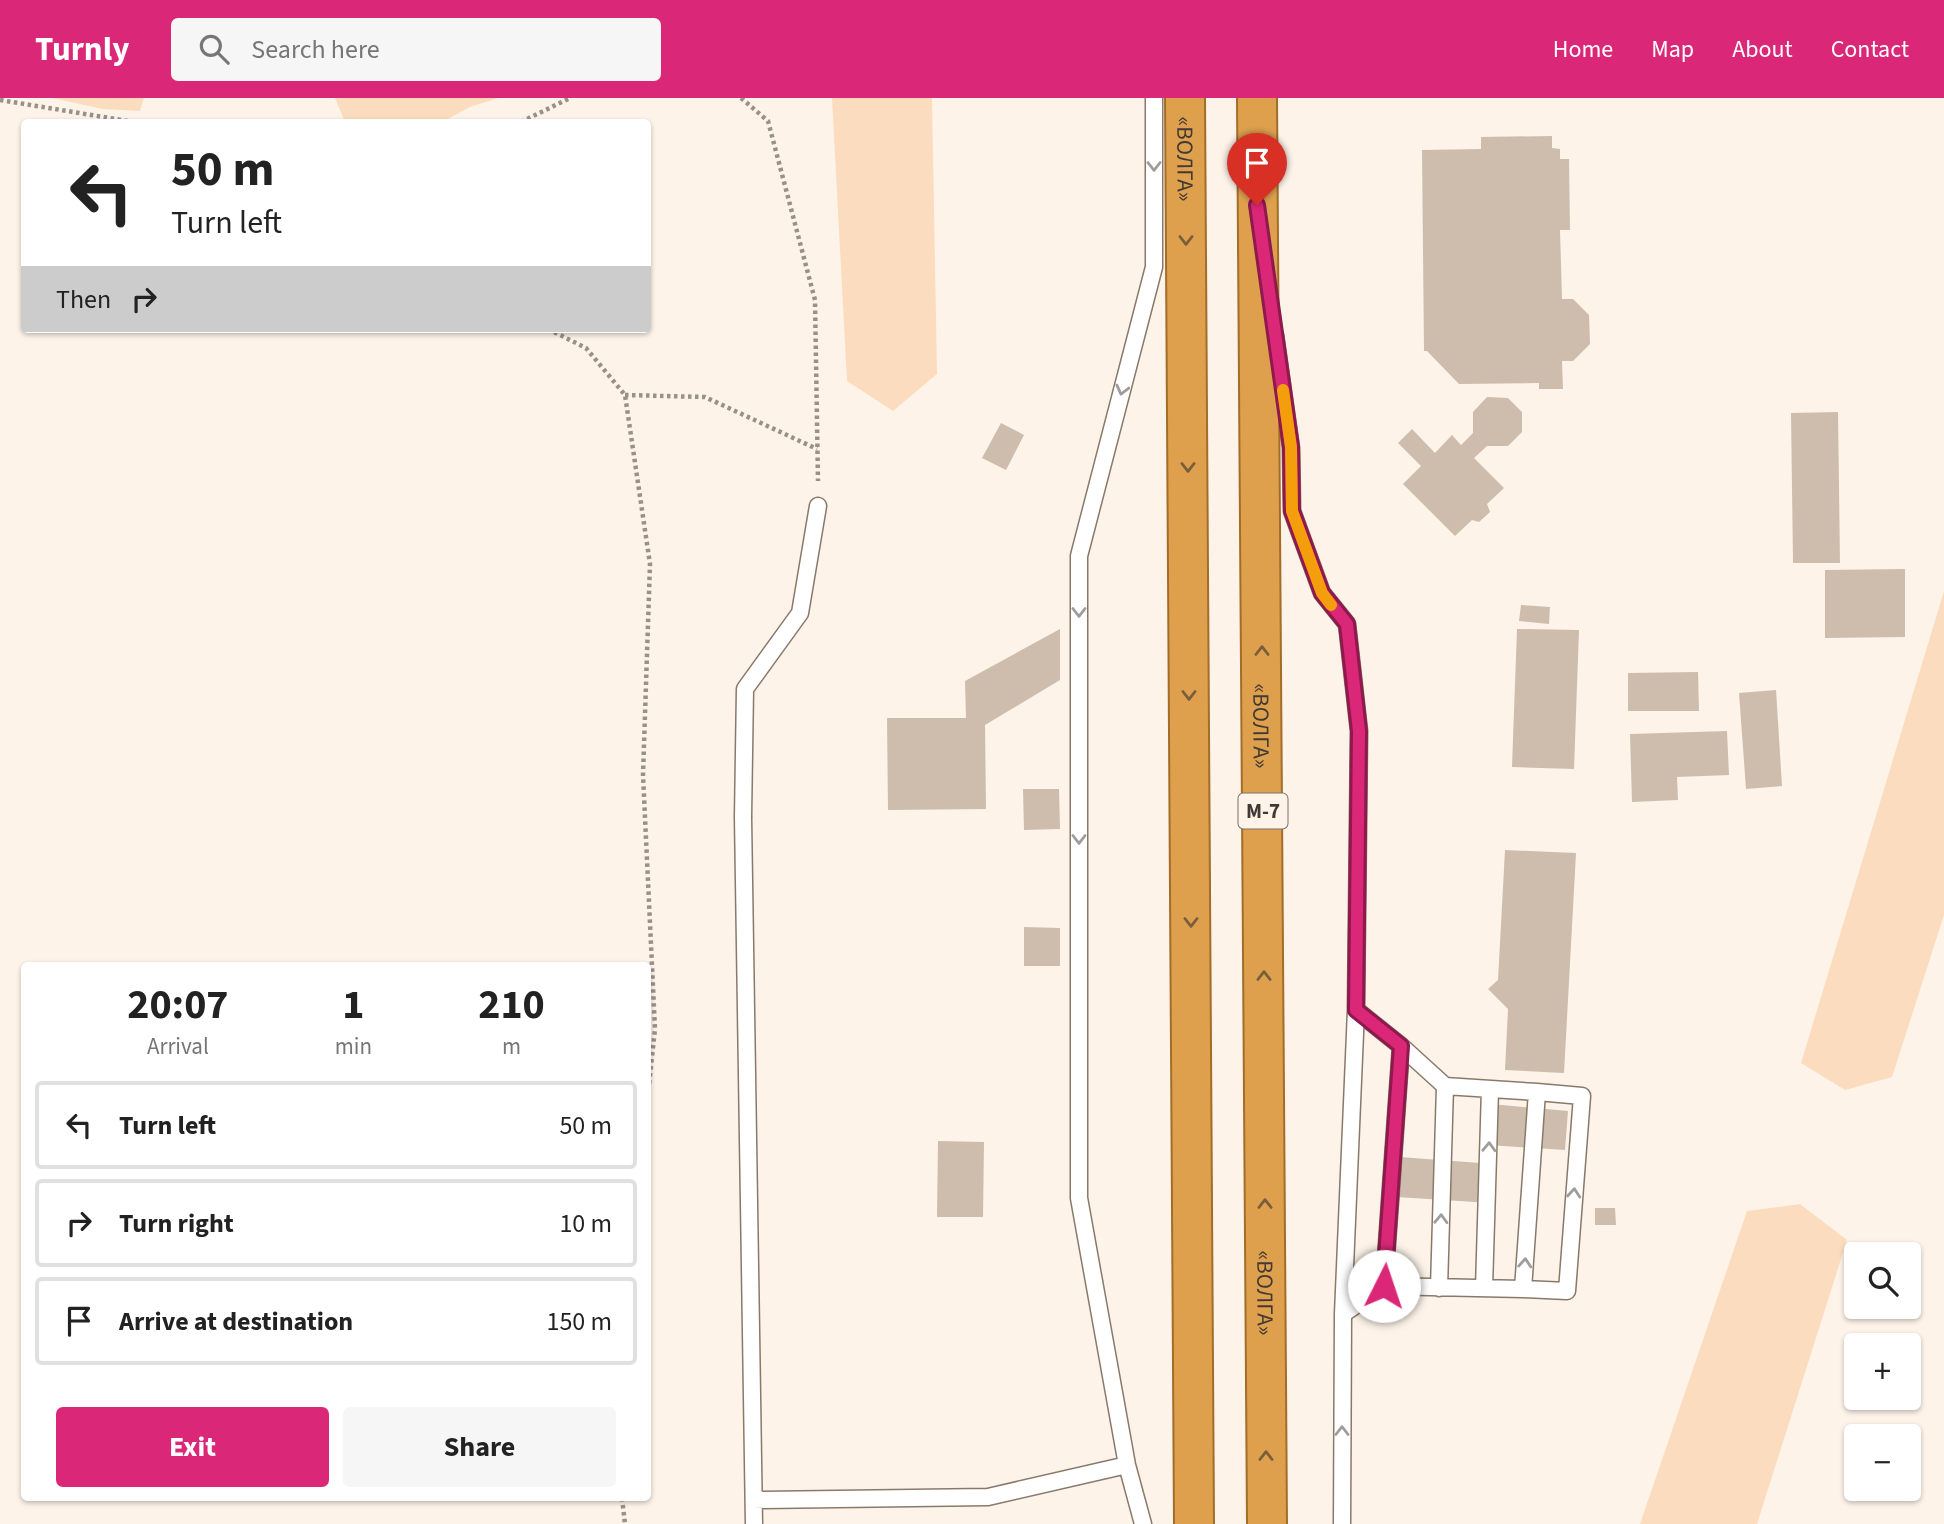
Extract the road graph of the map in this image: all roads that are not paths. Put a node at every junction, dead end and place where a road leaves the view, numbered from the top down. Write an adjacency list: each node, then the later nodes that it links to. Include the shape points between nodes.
1 (1154, 98): 16 (lane, one-way to 16, via 1154,267 1079,556 1079,1198)
2 (1185, 98): 20 (highway, «ВОЛГА», one-way to 20)
3 (1257, 98): 4 (highway, «ВОЛГА» / М-7)
4 (1257, 205): 6 (lane, via 1291,447 1292,511 1322,593 1347,624 1359,731); 21 (highway, «ВОЛГА» / М-7, one-way to 4)
5 (818, 506): 17 (lane, via 800,613 745,689)
6 (1356, 1010): 7 (lane); 15 (lane)
7 (1401, 1046): 8 (lane); 11 (lane)
8 (1445, 1086): 9 (lane); 12 (lane, one-way to 8)
9 (1490, 1089): 10 (lane); 13 (lane, one-way to 9)
10 (1537, 1093): 14 (lane, one-way to 10); 14 (lane, one-way to 10, via 1567,1291 1582,1096)
11 (1384, 1286): 12 (lane); 15 (lane)
12 (1438, 1287): 13 (lane)
13 (1484, 1288): 14 (lane)
14 (1523, 1290)
15 (1343, 1314): 22 (lane, one-way to 15)
16 (1127, 1465): 17 (lane, via 988,1497); 19 (lane)
17 (754, 1500): 18 (lane)
18 (754, 1524)
19 (1143, 1524)
20 (1194, 1524)
21 (1266, 1524)
22 (1342, 1524)

